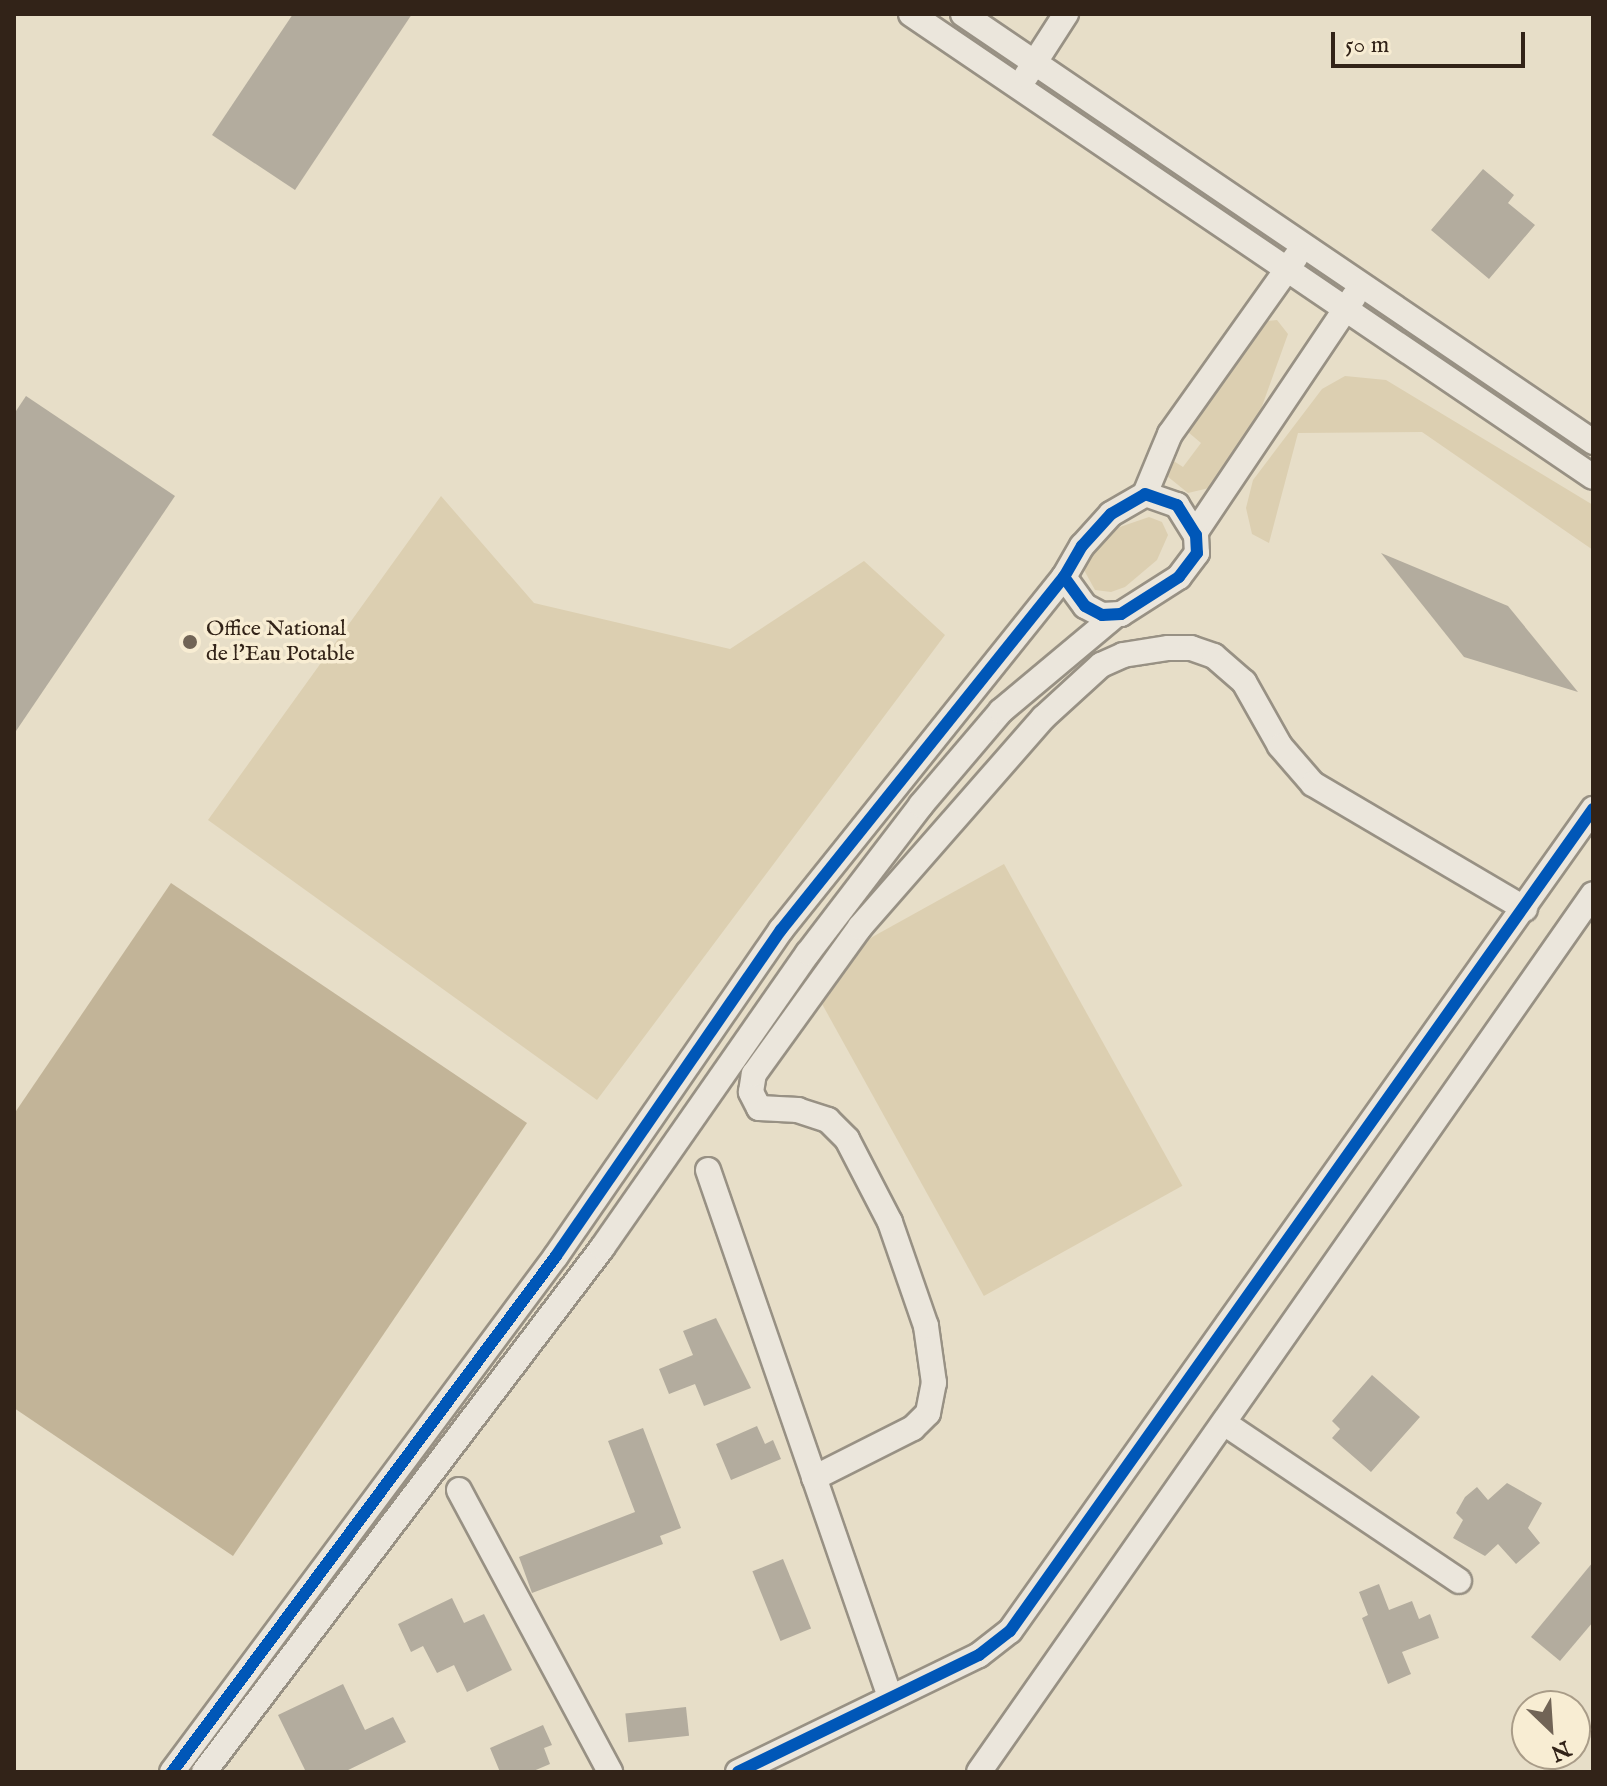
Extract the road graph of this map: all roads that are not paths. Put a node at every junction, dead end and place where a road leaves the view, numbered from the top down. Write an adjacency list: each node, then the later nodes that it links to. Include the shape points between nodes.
1 (911, 14): 5 (street)
2 (963, 14): 4 (street)
3 (1066, 14): 4 (street)
4 (1034, 62): 5 (street); 6 (street)
5 (1019, 86): 7 (street)
6 (1304, 246): 7 (street); 8 (street)
7 (1287, 270): 9 (street); 12 (street, via 1170,434)
8 (1361, 284): 9 (street); 10 (street)
9 (1345, 309): 11 (street); 13 (street)
10 (1593, 442)
11 (1593, 477)
12 (1145, 494): 13 (street, via 1177,505); 14 (street, via 1104,521)
13 (1195, 533): 15 (street, via 1197,553 1179,577)
14 (1064, 577): 15 (street, via 1085,606); 25 (street, via 781,930 556,1256)
15 (1116, 615): 26 (street, via 1001,711 921,805 808,953 593,1260)
16 (1593, 809): 18 (street)
17 (1593, 894): 20 (street)
18 (1525, 909): 21 (street, via 1306,778 1280,746 1244,682 1214,656 1168,648 1123,655 1101,665 1043,718 860,927 754,1074 751,1092 759,1108 798,1110 828,1120 847,1139 890,1222 926,1326 934,1383 928,1413 913,1428); 24 (street, via 1010,1631 979,1655)
19 (708, 1170): 21 (street)
20 (1224, 1423): 23 (street); 29 (street)
21 (814, 1478): 24 (street)
22 (459, 1490): 27 (street, via 539,1630)
23 (1459, 1581)
24 (890, 1697): 28 (street)
25 (172, 1772)
26 (204, 1772)
27 (610, 1772)
28 (738, 1772)
29 (979, 1772)

